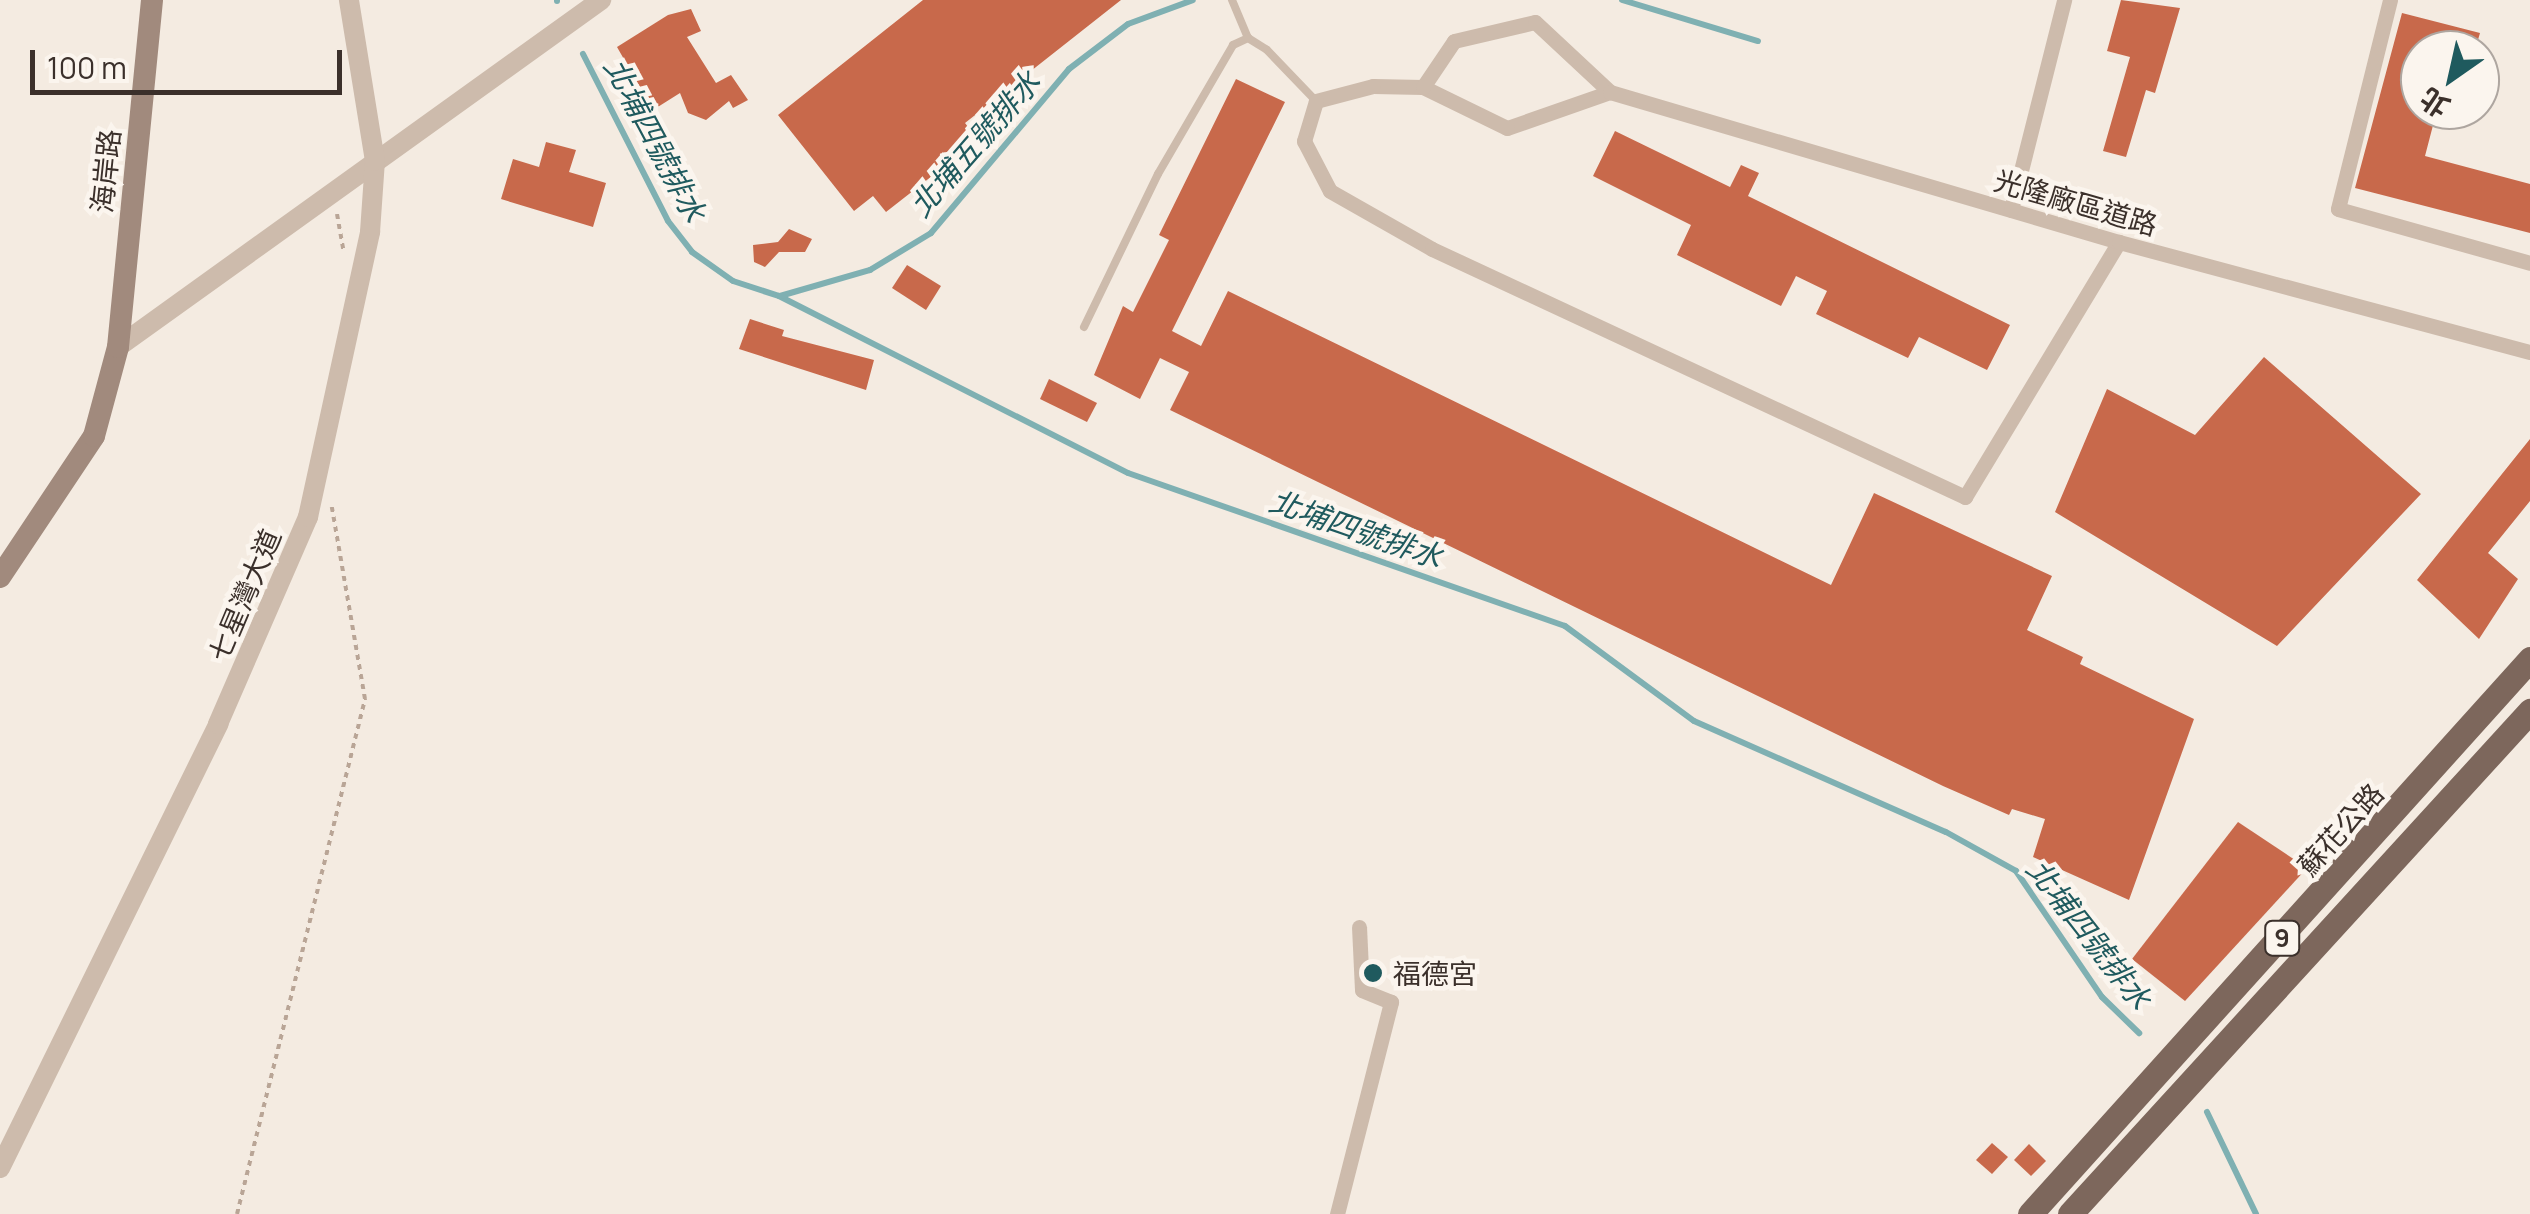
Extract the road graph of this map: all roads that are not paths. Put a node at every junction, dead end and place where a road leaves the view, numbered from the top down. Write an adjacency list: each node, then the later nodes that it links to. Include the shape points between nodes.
1 (152, 0): 16 (main road, 海岸路)
2 (349, 0): 11 (street, 七星灣大道)
3 (601, 0): 11 (street)
4 (1232, 0): 7 (lane)
5 (2064, 0): 12 (street)
6 (2390, 0): 14 (street, via 2338,209)
7 (1248, 38): 10 (lane, via 1300,78); 15 (lane, via 1233,45 1210,81)
8 (1423, 88): 9 (street, via 1507,128); 9 (street, 光隆廠區道路, via 1454,41 1535,22); 10 (street, via 1373,86)
9 (1610, 92): 12 (street, 光隆廠區道路)
10 (1316, 102): 13 (street, via 1304,141 1330,191 1432,249 1965,497)
11 (376, 161): 16 (street); 22 (street, 七星灣大道, via 370,232 308,517 218,724)
12 (2011, 210): 13 (street, 光隆廠區道路)
13 (2119, 242): 17 (street, 光隆廠區道路)
14 (2530, 263)
15 (1084, 327)
16 (118, 347): 18 (main road, 海岸路, via 94,436)
17 (2530, 352)
18 (0, 577)
19 (2530, 659): 24 (main road, 蘇花公路 / 9)
20 (2530, 711): 25 (main road, 9)
21 (1359, 927): 23 (street, via 1362,990 1391,1002)
22 (0, 1168)
23 (1337, 1214)
24 (2030, 1214)
25 (2070, 1214)

